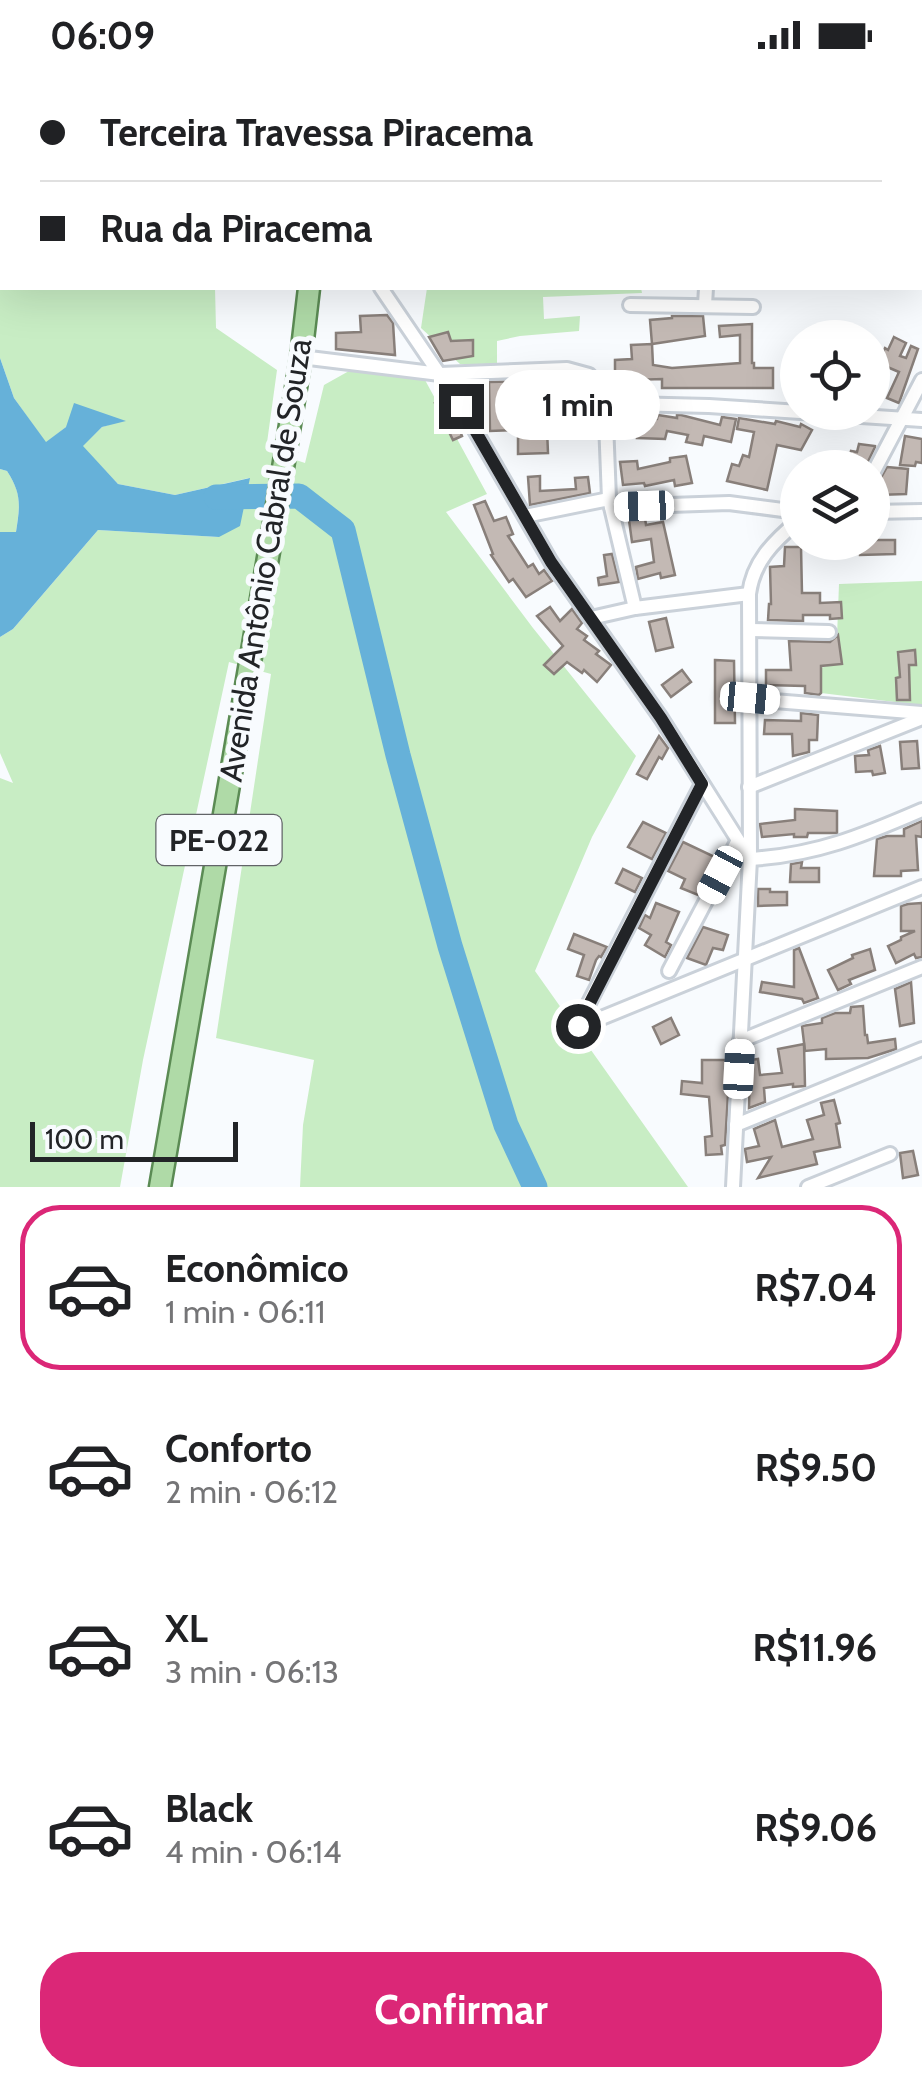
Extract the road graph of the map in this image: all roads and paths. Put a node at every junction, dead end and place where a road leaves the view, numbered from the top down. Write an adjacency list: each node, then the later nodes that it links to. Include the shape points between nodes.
1 (309, 290): 7 (main road, Avenida Antônio Cabral de Souza / PE-022)
2 (382, 290): 8 (street)
3 (706, 290): 5 (street)
4 (630, 305): 5 (street)
5 (705, 306): 6 (street)
6 (753, 307)
7 (301, 357): 8 (street); 40 (main road, Avenida Antônio Cabral de Souza / PE-022)
8 (440, 374): 10 (street, via 567,369 588,375); 18 (street)
9 (922, 380): 11 (street)
10 (605, 396): 11 (street, via 628,404); 14 (street)
11 (900, 419): 12 (street); 13 (street)
12 (922, 420)
13 (884, 450)
14 (610, 503): 15 (street); 18 (street); 21 (street)
15 (780, 510)
16 (890, 512): 17 (street)
17 (922, 512)
18 (525, 516): 22 (street)
19 (780, 538): 20 (street, via 756,564)
20 (749, 594): 21 (street); 23 (street)
21 (635, 608): 22 (street)
22 (591, 618): 27 (street)
23 (750, 630): 24 (street); 25 (street)
24 (829, 632)
25 (750, 698): 26 (street); 28 (street)
26 (922, 716): 28 (street)
27 (702, 784): 30 (street); 33 (street, via 575,1028)
28 (749, 788): 31 (street)
29 (922, 810): 31 (street, via 839,844)
30 (737, 842): 31 (street); 35 (street)
31 (750, 859): 33 (street)
32 (922, 888): 33 (street)
33 (746, 959): 36 (street)
34 (922, 967): 36 (street)
35 (669, 972)
36 (740, 1041): 38 (street)
37 (922, 1049): 38 (street)
38 (736, 1125): 41 (street)
39 (890, 1154): 42 (street)
40 (160, 1187)
41 (733, 1187)
42 (808, 1187)

